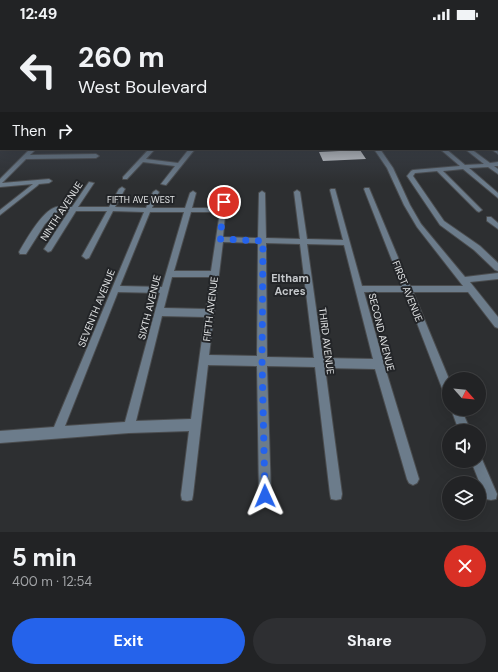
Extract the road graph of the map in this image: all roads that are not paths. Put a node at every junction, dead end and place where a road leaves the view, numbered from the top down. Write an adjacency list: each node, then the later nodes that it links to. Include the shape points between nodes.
1 (32, 150): 8 (street)
2 (151, 150): 9 (street)
3 (191, 150): 11 (street)
4 (378, 150): 51 (street, via 386,160 419,224)
5 (443, 150): 13 (street)
6 (469, 150): 12 (street)
7 (96, 156): 8 (street)
8 (26, 157): 20 (street)
9 (142, 160): 11 (street); 16 (street)
10 (498, 164): 12 (street)
11 (179, 165): 21 (street)
12 (489, 165): 13 (street); 15 (street)
13 (465, 167): 14 (street); 30 (street)
14 (439, 170): 36 (street); 47 (street, via 413,172 410,176 439,219)
15 (498, 172)
16 (125, 178)
17 (49, 181): 18 (street)
18 (36, 182): 20 (street); 37 (street)
19 (92, 183): 31 (street, NINTH AVENUE)
20 (0, 184)
21 (164, 184)
22 (122, 189): 32 (street)
23 (367, 189): 54 (street, FIRST AVENUE)
24 (333, 190): 43 (street, SECOND AVENUE)
25 (156, 192): 33 (street, SEVENTH AVENUE)
26 (297, 192): 42 (street, THIRD AVENUE)
27 (192, 193): 34 (street, SIXTH AVENUE)
28 (262, 193): 41 (street)
29 (225, 194): 35 (street, FIFTH AVENUE)
30 (498, 196)
31 (75, 209): 32 (street, FIFTH AVE WEST); 44 (street, NINTH AVENUE); 45 (street, FIFTH AVE WEST, via 59,209 46,217)
32 (111, 209): 33 (street, FIFTH AVE WEST); 46 (street)
33 (148, 209): 34 (street, FIFTH AVE WEST); 52 (street, SEVENTH AVENUE)
34 (186, 210): 35 (street, FIFTH AVE WEST); 48 (street, SIXTH AVENUE)
35 (223, 210): 40 (street, FIFTH AVENUE)
36 (479, 210)
37 (0, 213)
38 (489, 218): 39 (street)
39 (498, 227)
40 (220, 239): 41 (street); 49 (street, FIFTH AVENUE)
41 (263, 241): 42 (street); 61 (street)
42 (303, 242): 43 (street); 62 (street, THIRD AVENUE)
43 (346, 243): 53 (street, SECOND AVENUE)
44 (48, 249)
45 (23, 252)
46 (86, 256)
47 (498, 268)
48 (169, 274): 49 (street); 56 (street, SIXTH AVENUE)
49 (214, 274): 58 (street, FIFTH AVENUE)
50 (498, 276): 51 (street)
51 (464, 280): 55 (street)
52 (116, 288): 56 (street); 67 (street, SEVENTH AVENUE)
53 (360, 289): 54 (street); 63 (street, SECOND AVENUE)
54 (406, 289): 55 (street); 64 (street, FIRST AVENUE)
55 (470, 289): 59 (street)
56 (165, 290): 57 (street, SIXTH AVENUE)
57 (159, 312): 58 (street); 66 (street, SIXTH AVENUE)
58 (209, 313): 60 (street, FIFTH AVENUE)
59 (498, 324)
60 (204, 360): 61 (street); 65 (street, FIFTH AVENUE)
61 (262, 360): 62 (street); 74 (street)
62 (319, 363): 63 (street); 71 (street, THIRD AVENUE)
63 (379, 364): 70 (street, SECOND AVENUE)
64 (442, 375)
65 (195, 425): 66 (street); 73 (street, FIFTH AVENUE)
66 (129, 427): 67 (street)
67 (57, 433): 68 (street)
68 (0, 437)
69 (480, 468): 72 (street)
70 (413, 479)
71 (336, 494)
72 (491, 494)
73 (187, 495)
74 (265, 496)

